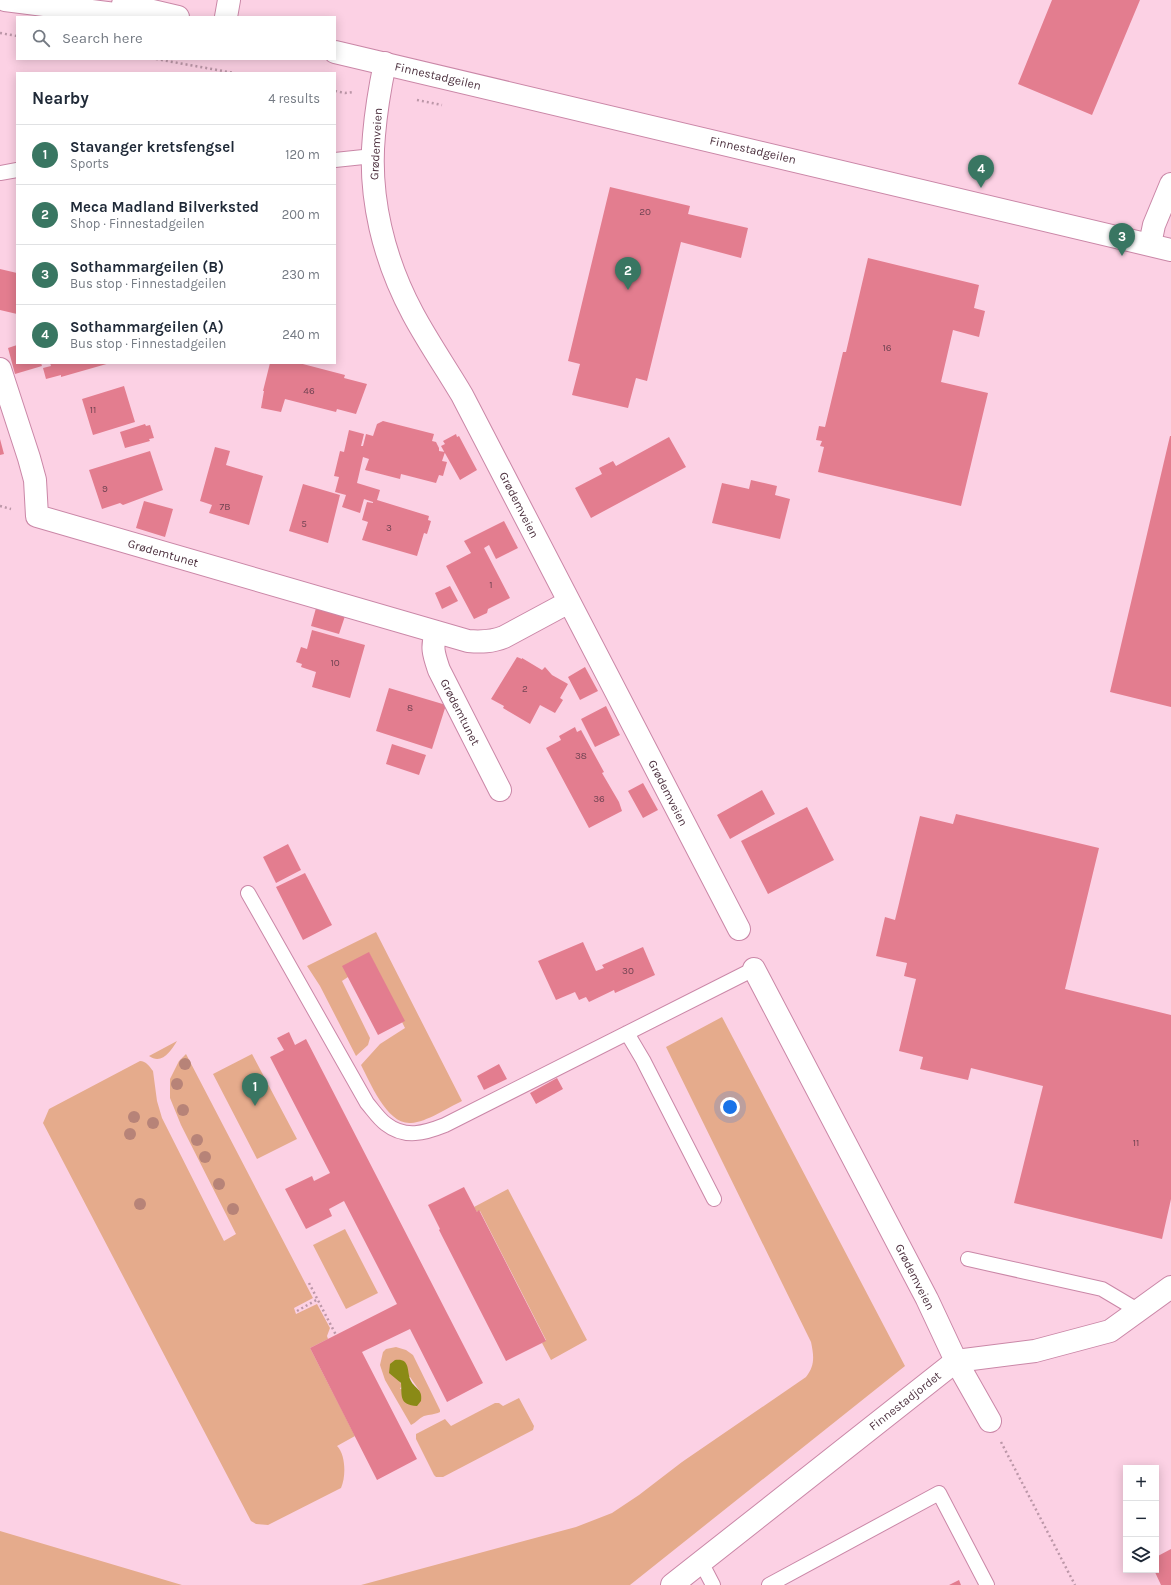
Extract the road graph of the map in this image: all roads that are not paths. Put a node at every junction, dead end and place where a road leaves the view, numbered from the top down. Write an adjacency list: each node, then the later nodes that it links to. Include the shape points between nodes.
1 (6, 0): 4 (street)
2 (104, 0): 5 (street)
3 (229, 0): 6 (street)
4 (131, 16)
5 (174, 16)
6 (226, 16)
7 (336, 52): 8 (street, Finnestadgeilen)
8 (385, 63): 9 (street, Grødemveien); 14 (street, Finnestadgeilen)
9 (373, 156): 10 (lane); 18 (street, Grødemveien, via 377,214 395,276 413,313 462,395)
10 (336, 160)
11 (16, 170): 12 (lane)
12 (0, 173)
13 (1171, 184): 14 (street, via 1154,225)
14 (1150, 244): 15 (street, Finnestadgeilen)
15 (1171, 250)
16 (0, 369): 17 (street, Grødemtunet)
17 (4, 395): 19 (street, Grødemtunet, via 35,480 37,516)
18 (569, 602): 19 (street, Grødemtunet, via 493,641 468,641); 22 (street, Grødemveien)
19 (436, 632): 20 (street, Grødemtunet, via 432,643 439,670)
20 (500, 790)
21 (248, 893): 24 (lane, via 367,1103 385,1124 398,1132 415,1134 445,1125)
22 (739, 929)
23 (754, 969): 24 (lane); 29 (street, Grødemveien, via 928,1300)
24 (627, 1033): 25 (lane)
25 (714, 1199)
26 (968, 1259): 28 (lane, via 1102,1289)
27 (1171, 1287): 28 (street)
28 (1139, 1311): 29 (street, via 1103,1333 1035,1351)
29 (956, 1361): 30 (street, Grødemveien); 31 (street, Finnestadjordet)
30 (990, 1421)
31 (701, 1562): 32 (street, Finnestadjordet); 33 (lane)
32 (672, 1585)
33 (713, 1585)
34 (769, 1585): 35 (lane, via 939,1493)
35 (987, 1585)

